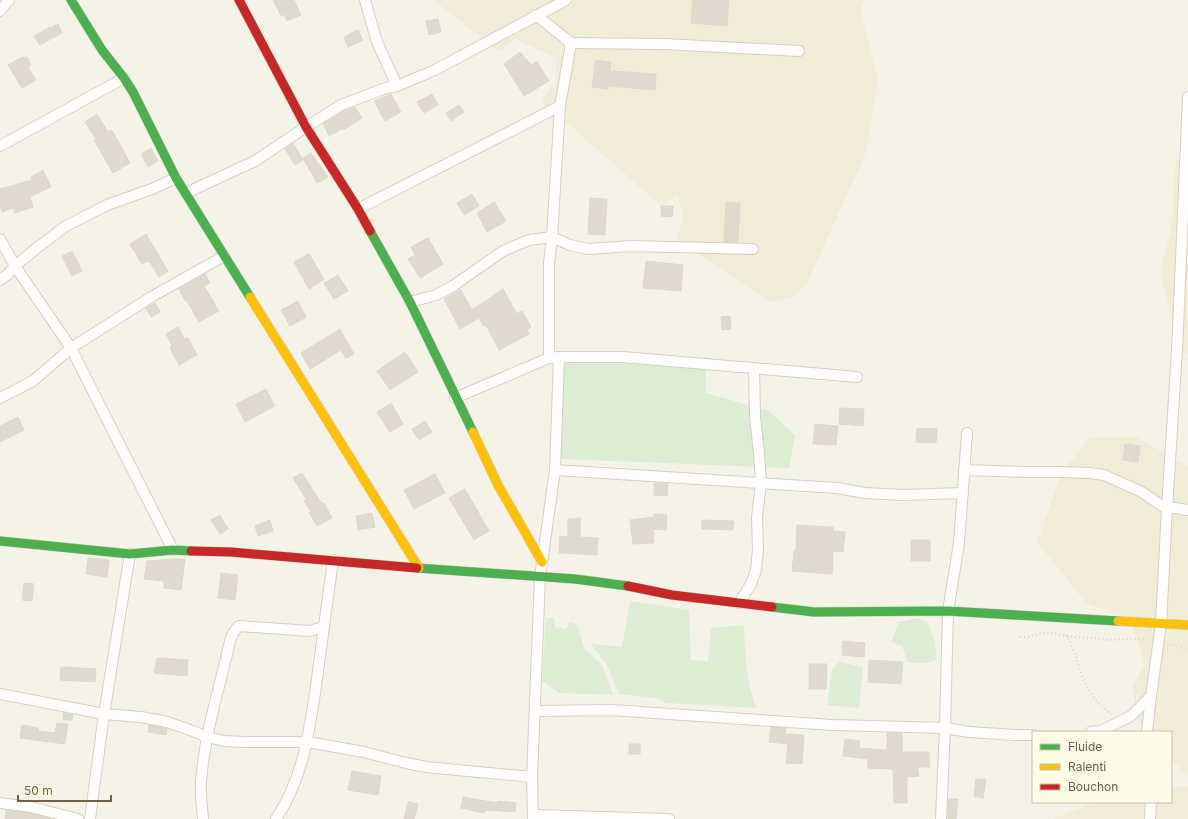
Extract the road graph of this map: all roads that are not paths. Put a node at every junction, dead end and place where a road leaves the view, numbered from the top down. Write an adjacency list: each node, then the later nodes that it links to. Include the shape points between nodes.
1 (9, 0): 6 (street)
2 (70, 0): 10 (street, via 102,50)
3 (239, 0): 14 (street)
4 (365, 0): 11 (street, via 377,42)
5 (566, 0): 7 (street)
6 (0, 11)
7 (536, 15): 8 (street); 11 (street, via 435,70)
8 (572, 43): 9 (street, via 664,44); 13 (street)
9 (799, 51)
10 (124, 78): 15 (street); 16 (street)
11 (397, 86): 14 (street, via 341,106)
12 (1188, 98): 38 (street, via 1177,351)
13 (560, 106): 18 (street); 19 (street)
14 (306, 127): 17 (street, via 255,161); 18 (street)
15 (0, 146)
16 (176, 178): 17 (street); 23 (street, via 107,205 66,226)
17 (186, 193): 22 (street)
18 (358, 209): 25 (street)
19 (552, 237): 21 (street, via 588,249 631,246); 25 (street, via 515,245 453,286 436,295); 28 (street, via 549,263)
20 (0, 239): 23 (street)
21 (753, 249)
22 (224, 256): 26 (street, via 153,296); 45 (street)
23 (15, 266): 24 (street); 26 (street)
24 (0, 280)
25 (410, 302): 32 (street)
26 (71, 348): 31 (street, via 33,381); 41 (street)
27 (559, 357): 28 (street); 29 (street, via 623,357); 34 (street)
28 (549, 358): 32 (street)
29 (754, 368): 30 (street); 36 (street)
30 (857, 377)
31 (0, 398)
32 (455, 398): 44 (street, via 498,485)
33 (967, 434): 35 (street)
34 (555, 470): 36 (street); 44 (street)
35 (964, 470): 37 (street); 38 (street, via 1104,475 1142,492)
36 (761, 482): 37 (street, via 837,488 865,493); 47 (street, via 756,570)
37 (963, 493): 48 (street, via 959,543)
38 (1166, 508): 39 (street); 49 (street)
39 (1188, 510)
40 (0, 541): 42 (street)
41 (173, 550): 42 (street); 43 (street)
42 (130, 554): 55 (street)
43 (333, 560): 45 (street); 51 (street)
44 (542, 562): 46 (street)
45 (419, 568): 46 (street)
46 (540, 577): 47 (street, via 599,581 672,595); 54 (street)
47 (739, 603): 48 (street, via 814,612)
48 (948, 611): 49 (street); 56 (street)
49 (1161, 624): 50 (street); 53 (street)
50 (1188, 625)
51 (324, 627): 60 (street, via 309,631 239,626 235,629); 61 (street)
52 (0, 694): 55 (street)
53 (1151, 696): 57 (street, via 1131,716); 58 (street)
54 (535, 711): 56 (street, via 611,710 832,725); 62 (street)
55 (104, 714): 60 (street, via 168,722); 67 (street)
56 (945, 728): 59 (street, via 969,732); 71 (street)
57 (1102, 731)
58 (1147, 731)
59 (1032, 735)
60 (208, 737): 61 (street, via 224,741); 68 (street, via 201,784)
61 (308, 742): 62 (street, via 426,767); 69 (street, via 296,782 286,805)
62 (532, 777): 65 (street)
63 (0, 802): 66 (street)
64 (1152, 803): 72 (street)
65 (534, 817): 70 (street)
66 (78, 819)
67 (90, 819)
68 (203, 819)
69 (276, 819)
70 (669, 819)
71 (941, 819)
72 (1150, 819)

